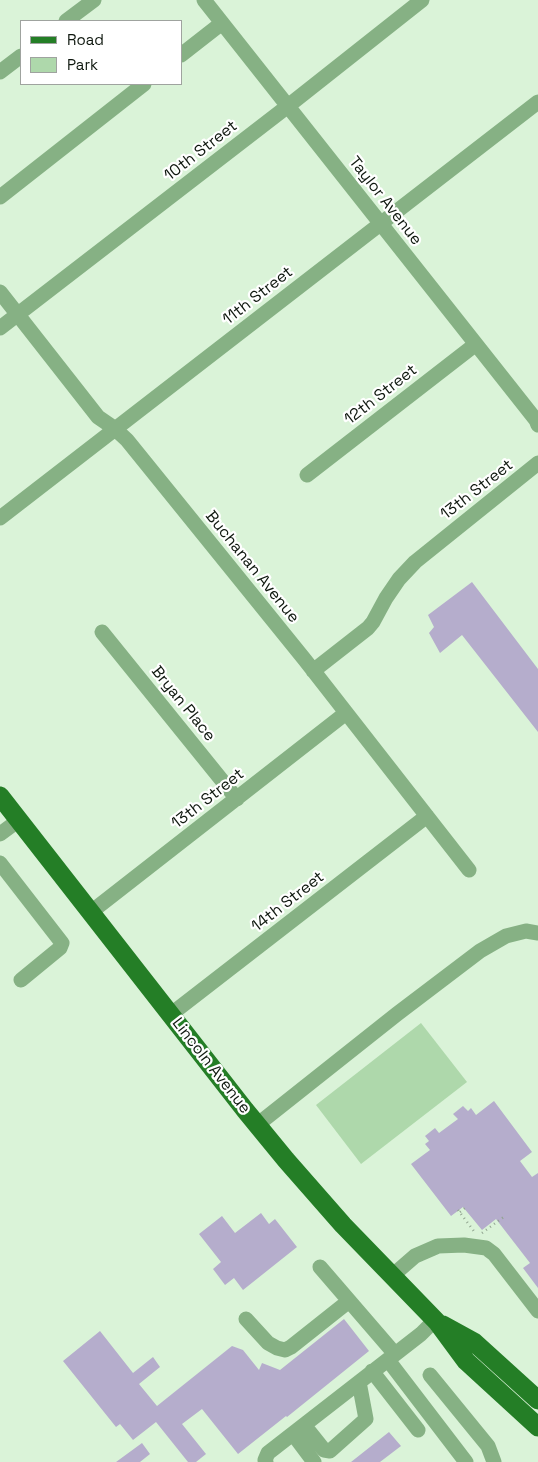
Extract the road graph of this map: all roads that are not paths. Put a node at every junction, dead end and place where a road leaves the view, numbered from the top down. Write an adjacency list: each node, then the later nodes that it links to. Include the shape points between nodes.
1 (94, 0): 4 (street)
2 (204, 0): 5 (street, Taylor Avenue)
3 (422, 0): 11 (street, 10th Street)
4 (67, 20)
5 (222, 23): 6 (street); 11 (street, Taylor Avenue)
6 (182, 54)
7 (20, 57): 8 (street)
8 (0, 72)
9 (143, 85): 12 (street)
10 (538, 102): 13 (street, 11th Street)
11 (288, 106): 13 (street, Taylor Avenue); 15 (street, 10th Street)
12 (0, 197)
13 (380, 223): 17 (street, Taylor Avenue); 19 (street, 11th Street)
14 (0, 292): 15 (street, Buchanan Avenue)
15 (17, 314): 16 (street, 10th Street); 19 (street, Buchanan Avenue, via 98,417)
16 (0, 328)
17 (476, 344): 18 (street, Taylor Avenue); 21 (street, 12th Street)
18 (538, 425)
19 (114, 428): 22 (street, 11th Street); 24 (street, Buchanan Avenue)
20 (538, 463): 24 (street, 13th Street, via 415,562 399,579 368,628)
21 (307, 475)
22 (0, 518)
23 (102, 632): 27 (street, Bryan Place)
24 (313, 671): 25 (street, Buchanan Avenue)
25 (346, 713): 27 (street, 13th Street); 28 (street, Buchanan Avenue)
26 (0, 796): 29 (main road, Lincoln Avenue)
27 (237, 799): 33 (street, 13th Street)
28 (427, 816): 32 (street, Buchanan Avenue); 36 (street, 14th Street)
29 (18, 820): 30 (street); 33 (main road, Lincoln Avenue)
30 (0, 834)
31 (1, 868): 35 (street, via 62,943)
32 (469, 870)
33 (91, 912): 36 (main road, Lincoln Avenue)
34 (538, 933): 37 (street, via 526,931 506,936 480,951)
35 (21, 980)
36 (170, 1015): 37 (main road, Lincoln Avenue)
37 (257, 1125): 39 (main road, Lincoln Avenue)
38 (320, 1266): 40 (street)
39 (392, 1276): 41 (street, via 415,1256 438,1246 486,1248); 43 (main road, Lincoln Avenue)
40 (350, 1301): 42 (street, via 285,1350 268,1343); 44 (street)
41 (538, 1311)
42 (246, 1319)
43 (437, 1321): 44 (street); 48 (main road, Lincoln Avenue, via 474,1342); 49 (main road, Lincoln Avenue, via 466,1362)
44 (392, 1356): 45 (street); 54 (street)
45 (372, 1371): 47 (street); 51 (street)
46 (430, 1375): 55 (street, via 488,1446)
47 (359, 1382): 50 (street); 50 (street, via 366,1419 330,1451 324,1450)
48 (538, 1400)
49 (538, 1427)
50 (299, 1429): 52 (street, via 268,1453); 53 (street)
51 (418, 1430)
52 (266, 1462)
53 (314, 1462)
54 (466, 1462)
55 (494, 1462)

